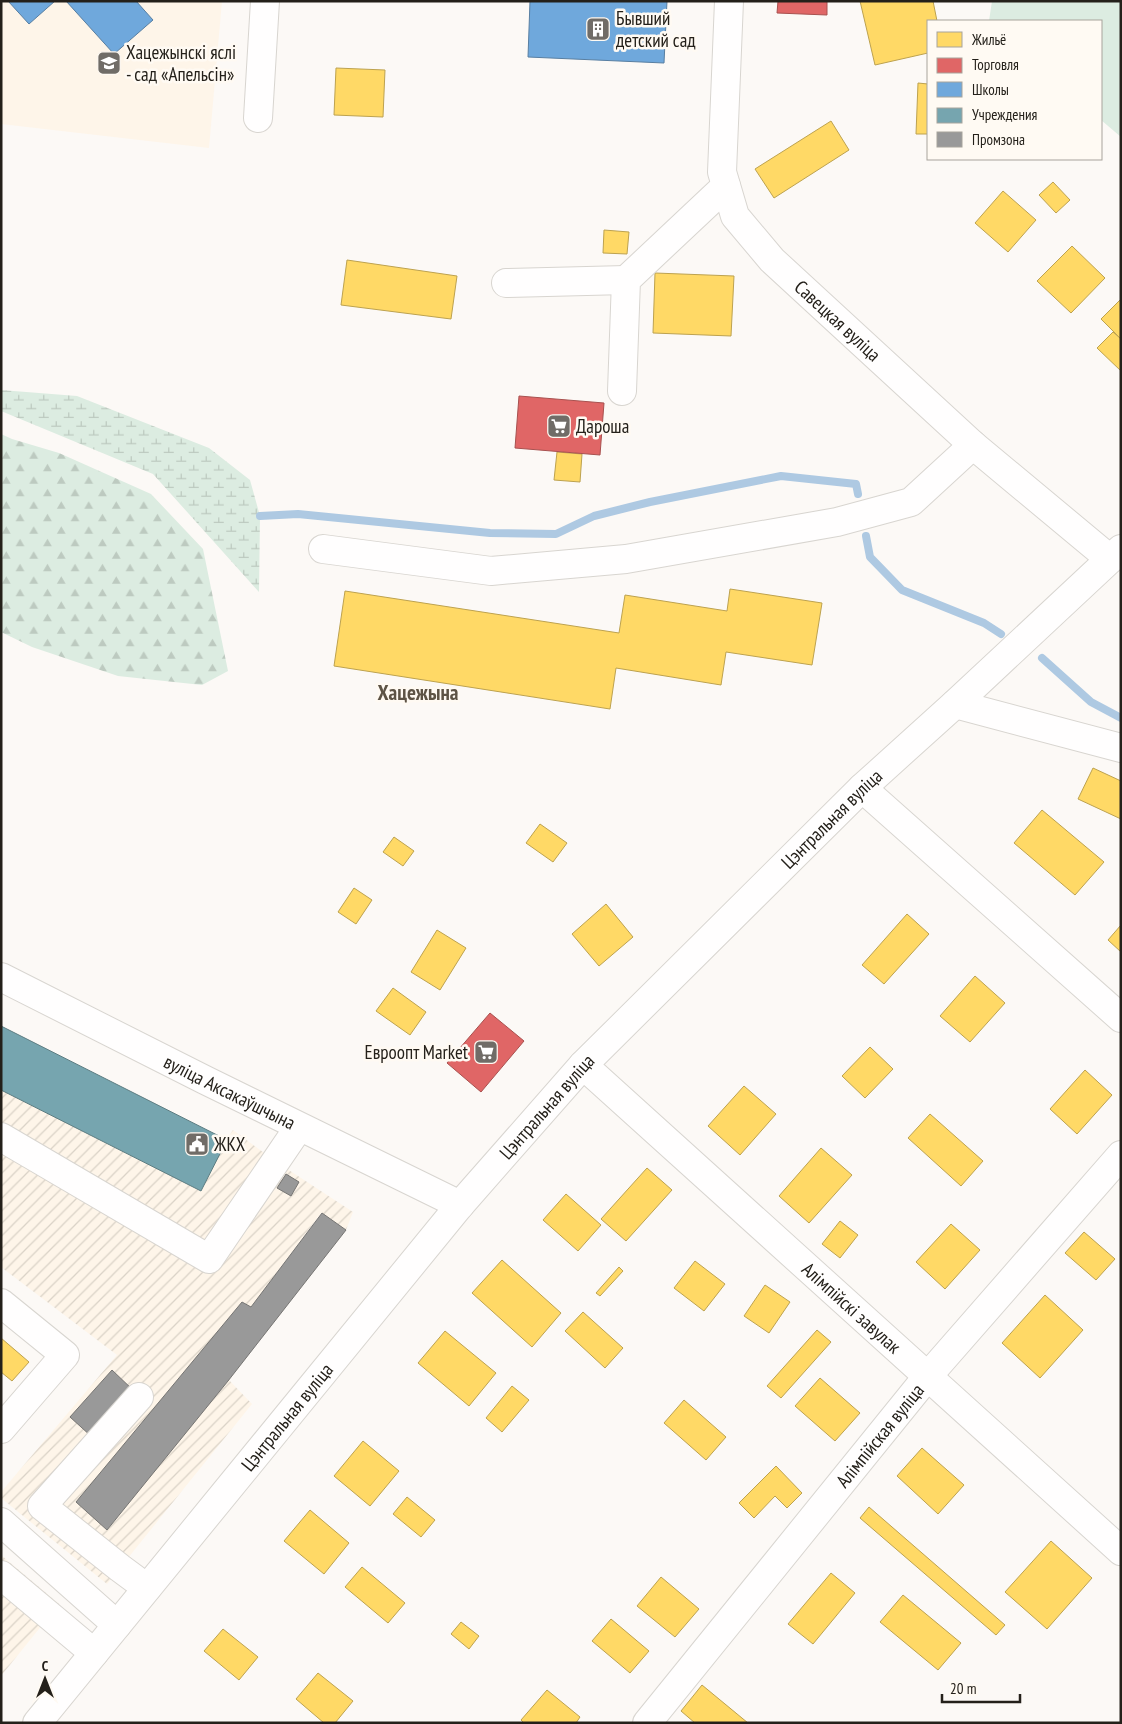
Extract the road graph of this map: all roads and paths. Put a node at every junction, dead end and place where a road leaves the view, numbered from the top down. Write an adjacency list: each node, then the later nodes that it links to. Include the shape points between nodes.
1 (265, 1): 3 (street)
2 (729, 1): 4 (street, Савецкая вуліца, via 722,172)
3 (258, 118)
4 (726, 186): 5 (street); 8 (street, Савецкая вуліца, via 735,216 772,260)
5 (626, 280): 6 (street); 7 (street)
6 (506, 282)
7 (622, 392)
8 (973, 445): 9 (street, via 911,502 837,522 626,559 491,571); 10 (street, Савецкая вуліца)
9 (323, 549)
10 (1115, 554): 11 (street, Цэнтральная вуліца)
11 (956, 704): 12 (street); 13 (street, Цэнтральная вуліца)
12 (1121, 748)
13 (862, 788): 15 (street); 16 (street, Цэнтральная вуліца)
14 (1, 977): 17 (street, вуліца Аксакаўшчына)
15 (1121, 1018)
16 (583, 1065): 20 (street, Цэнтральная вуліца); 22 (street, Алімпійскі завулак)
17 (299, 1127): 18 (street, via 209,1259); 20 (street, вуліца Аксакаўшчына)
18 (1, 1137)
19 (1121, 1155): 22 (street, Алімпійская вуліца)
20 (460, 1205): 28 (street, Цэнтральная вуліца)
21 (1, 1303): 24 (street, via 65,1355)
22 (926, 1377): 26 (street, Алімпійскі завулак); 32 (street, Алімпійская вуліца)
23 (139, 1398): 28 (street, via 42,1506)
24 (1, 1429)
25 (1, 1522): 29 (street)
26 (1121, 1551)
27 (1, 1575): 30 (street)
28 (147, 1588): 29 (street, Цэнтральная вуліца)
29 (117, 1625): 30 (street, Цэнтральная вуліца)
30 (94, 1653): 31 (street, Цэнтральная вуліца)
31 (37, 1723)
32 (647, 1723)

